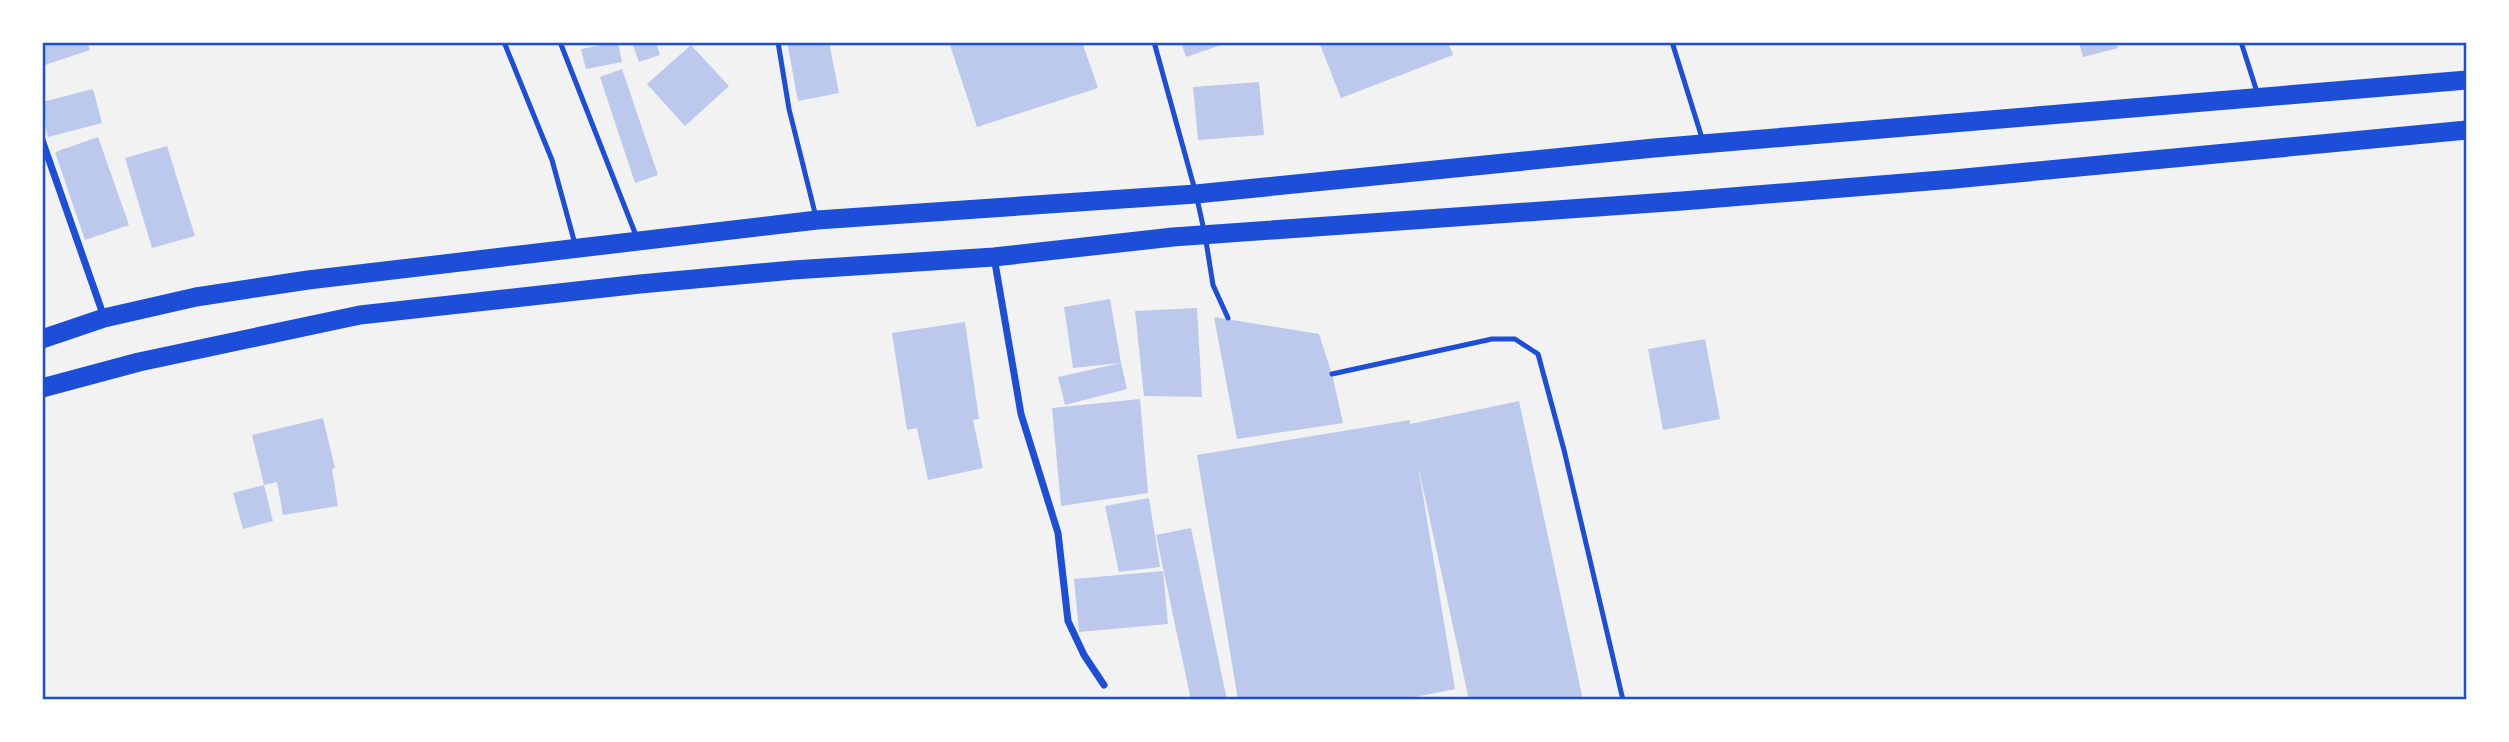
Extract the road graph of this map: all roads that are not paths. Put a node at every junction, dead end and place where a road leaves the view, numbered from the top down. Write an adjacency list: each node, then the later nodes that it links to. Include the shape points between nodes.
1 (504, 42): 16 (lane, via 551,160)
2 (560, 42): 15 (lane)
3 (778, 42): 13 (lane, via 789,109)
4 (1154, 42): 12 (lane)
5 (1672, 42): 11 (lane)
6 (2241, 42): 8 (lane)
7 (2467, 80): 8 (highway)
8 (2259, 98): 11 (highway)
9 (2467, 130): 14 (highway, via 1927,181)
10 (42, 140): 18 (street)
11 (1704, 145): 12 (highway)
12 (1196, 194): 13 (highway); 14 (lane)
13 (817, 220): 15 (highway)
14 (1205, 235): 17 (highway); 19 (lane, via 1213,285)
15 (638, 241): 16 (highway)
16 (576, 247): 18 (highway, via 196,297)
17 (994, 257): 22 (highway, via 793,270 360,315 139,362); 23 (street, via 1021,414 1058,533 1068,621)
18 (104, 318): 20 (highway)
19 (1228, 318)
20 (42, 339)
21 (1332, 374): 24 (lane, via 1492,339 1515,339 1538,354)
22 (42, 388)
23 (1104, 685)
24 (1623, 700)

